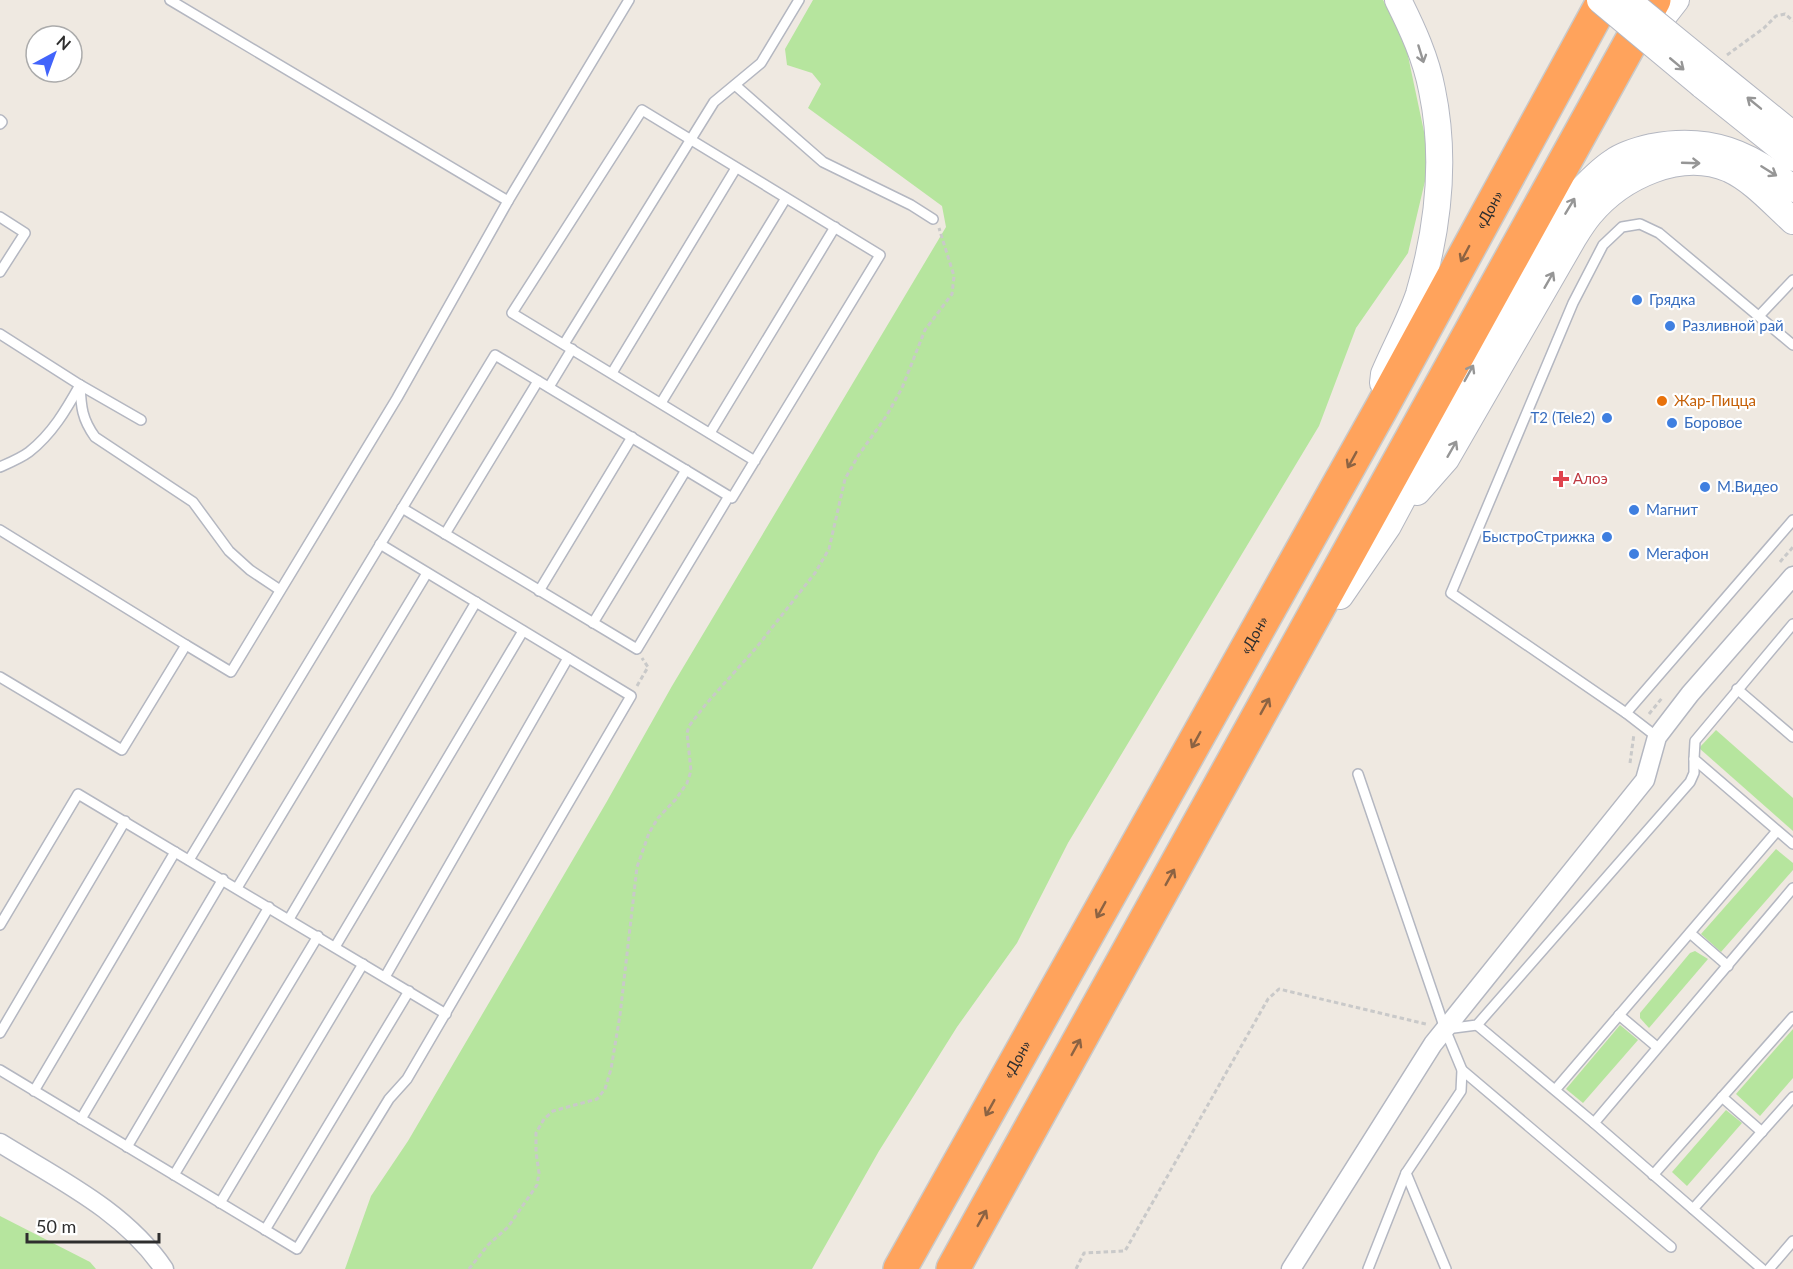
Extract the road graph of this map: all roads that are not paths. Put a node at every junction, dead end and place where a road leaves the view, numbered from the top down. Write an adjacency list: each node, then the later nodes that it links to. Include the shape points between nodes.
1 (170, 0): 20 (lane)
2 (629, 0): 20 (lane)
3 (799, 0): 11 (lane, via 761,63)
4 (1398, 0): 36 (street, one-way to 36, via 1415,33 1432,89 1440,180 1418,295 1384,374)
5 (1591, 0): 18 (street)
6 (1602, 0): 10 (street, one-way to 10, bridge); 18 (highway, «Дон»)
7 (1628, 0): 10 (street, bridge)
8 (1654, 0): 12 (highway)
9 (1676, 0): 12 (street)
10 (1713, 71): 13 (street, one-way to 10); 15 (street)
11 (735, 85): 14 (lane, via 714,102); 22 (lane, via 823,162)
12 (1596, 104): 59 (highway)
13 (1793, 135)
14 (690, 140): 16 (lane); 30 (lane); 30 (lane, via 642,110 512,313)
15 (1793, 158)
16 (736, 168): 19 (lane); 31 (lane)
17 (1793, 189): 46 (street, one-way to 17, via 1471,370 1576,196 1614,161 1675,143 1715,146 1751,159)
18 (1496, 195): 36 (highway, «Дон», one-way to 36)
19 (786, 198): 24 (lane); 35 (lane)
20 (508, 201): 52 (lane, via 397,398)
21 (0, 217): 25 (lane, via 25,233)
22 (933, 219)
23 (1793, 221): 46 (street, one-way to 23, via 1446,459 1574,237 1590,214 1618,189 1660,166 1705,163 1742,176)
24 (835, 227): 38 (lane); 40 (lane, via 880,255)
25 (0, 272)
26 (1793, 280): 27 (lane)
27 (1759, 316): 29 (lane); 63 (lane, via 1659,233 1640,224 1622,227 1603,245 1573,303 1451,593)
28 (0, 334): 33 (lane)
29 (1793, 345)
30 (568, 347): 31 (lane); 34 (lane)
31 (612, 373): 35 (lane)
32 (538, 381): 34 (lane); 44 (lane, via 495,354); 48 (lane)
33 (80, 385): 37 (lane); 41 (lane, via 48,435 28,453); 52 (lane, via 81,409 94,438 193,502 229,551)
34 (549, 387): 39 (lane)
35 (661, 403): 38 (lane)
36 (1381, 409): 113 (highway, «Дон», one-way to 113)
37 (141, 420)
38 (710, 432): 40 (lane)
39 (632, 437): 42 (lane); 53 (lane)
40 (755, 461): 43 (lane, via 732,498)
41 (0, 467)
42 (686, 470): 43 (lane); 55 (lane)
43 (729, 496): 55 (lane, via 637,649)
44 (402, 508): 48 (lane); 49 (lane)
45 (1793, 520): 63 (lane)
46 (1388, 526): 59 (street, via 1332,608)
47 (0, 530): 58 (lane)
48 (445, 534): 53 (lane)
49 (380, 544): 50 (lane); 72 (lane)
50 (427, 573): 54 (lane); 74 (lane)
51 (1793, 576): 64 (street)
52 (280, 590): 58 (lane, via 231,672)
53 (539, 591): 55 (lane)
54 (476, 602): 57 (lane); 77 (lane)
55 (593, 623)
56 (1793, 624): 62 (lane)
57 (523, 631): 60 (lane); 81 (lane)
58 (186, 645): 61 (lane, via 122,750)
59 (1294, 653): 114 (highway, one-way to 59)
60 (568, 658): 84 (lane); 86 (lane, via 631,696)
61 (0, 677)
62 (1737, 689): 65 (lane); 66 (lane, via 1695,741)
63 (1626, 714): 64 (lane)
64 (1657, 737): 90 (street, via 1645,780)
65 (1793, 737)
66 (1694, 759): 69 (lane); 89 (lane, via 1690,782)
67 (1358, 774): 90 (lane)
68 (124, 821): 71 (lane); 78 (lane, via 78,794); 91 (lane)
69 (1777, 831): 70 (lane); 79 (lane)
70 (1793, 844)
71 (175, 852): 72 (lane); 96 (lane)
72 (189, 860): 73 (lane)
73 (223, 879): 74 (lane); 99 (lane)
74 (237, 888): 76 (lane)
75 (1793, 888): 83 (lane)
76 (269, 907): 77 (lane); 103 (lane)
77 (289, 919): 80 (lane)
78 (0, 925)
79 (1690, 933): 83 (lane); 87 (lane)
80 (318, 936): 81 (lane); 105 (lane)
81 (335, 947): 82 (lane)
82 (363, 964): 84 (lane); 107 (lane)
83 (1728, 966): 92 (lane)
84 (385, 977): 85 (lane)
85 (409, 991): 86 (lane); 109 (lane)
86 (446, 1014): 109 (lane, via 297,1249)
87 (1619, 1015): 92 (lane); 95 (lane)
88 (1793, 1017): 97 (lane)
89 (1477, 1025): 90 (lane); 95 (lane)
90 (1445, 1029): 94 (lane); 115 (street)
91 (0, 1033)
92 (1657, 1047): 100 (lane)
93 (0, 1070): 96 (lane)
94 (1462, 1070): 104 (lane, via 1461,1091); 111 (lane)
95 (1555, 1090): 100 (lane)
96 (34, 1091): 99 (lane)
97 (1722, 1097): 101 (lane); 106 (lane)
98 (1793, 1097): 101 (lane)
99 (81, 1119): 103 (lane)
100 (1594, 1123): 106 (lane)
101 (1762, 1132): 108 (lane)
102 (0, 1143): 112 (street, via 126,1225)
103 (127, 1147): 105 (lane)
104 (1406, 1173): 116 (lane); 117 (lane)
105 (174, 1175): 107 (lane)
106 (1653, 1175): 108 (lane)
107 (220, 1203): 109 (lane)
108 (1693, 1209): 118 (lane)
109 (265, 1230)
110 (1793, 1241): 119 (lane)
111 (1671, 1247)
112 (164, 1269)
113 (900, 1269)
114 (953, 1269)
115 (1291, 1269)
116 (1368, 1269)
117 (1446, 1269)
118 (1762, 1269)
119 (1769, 1269)

